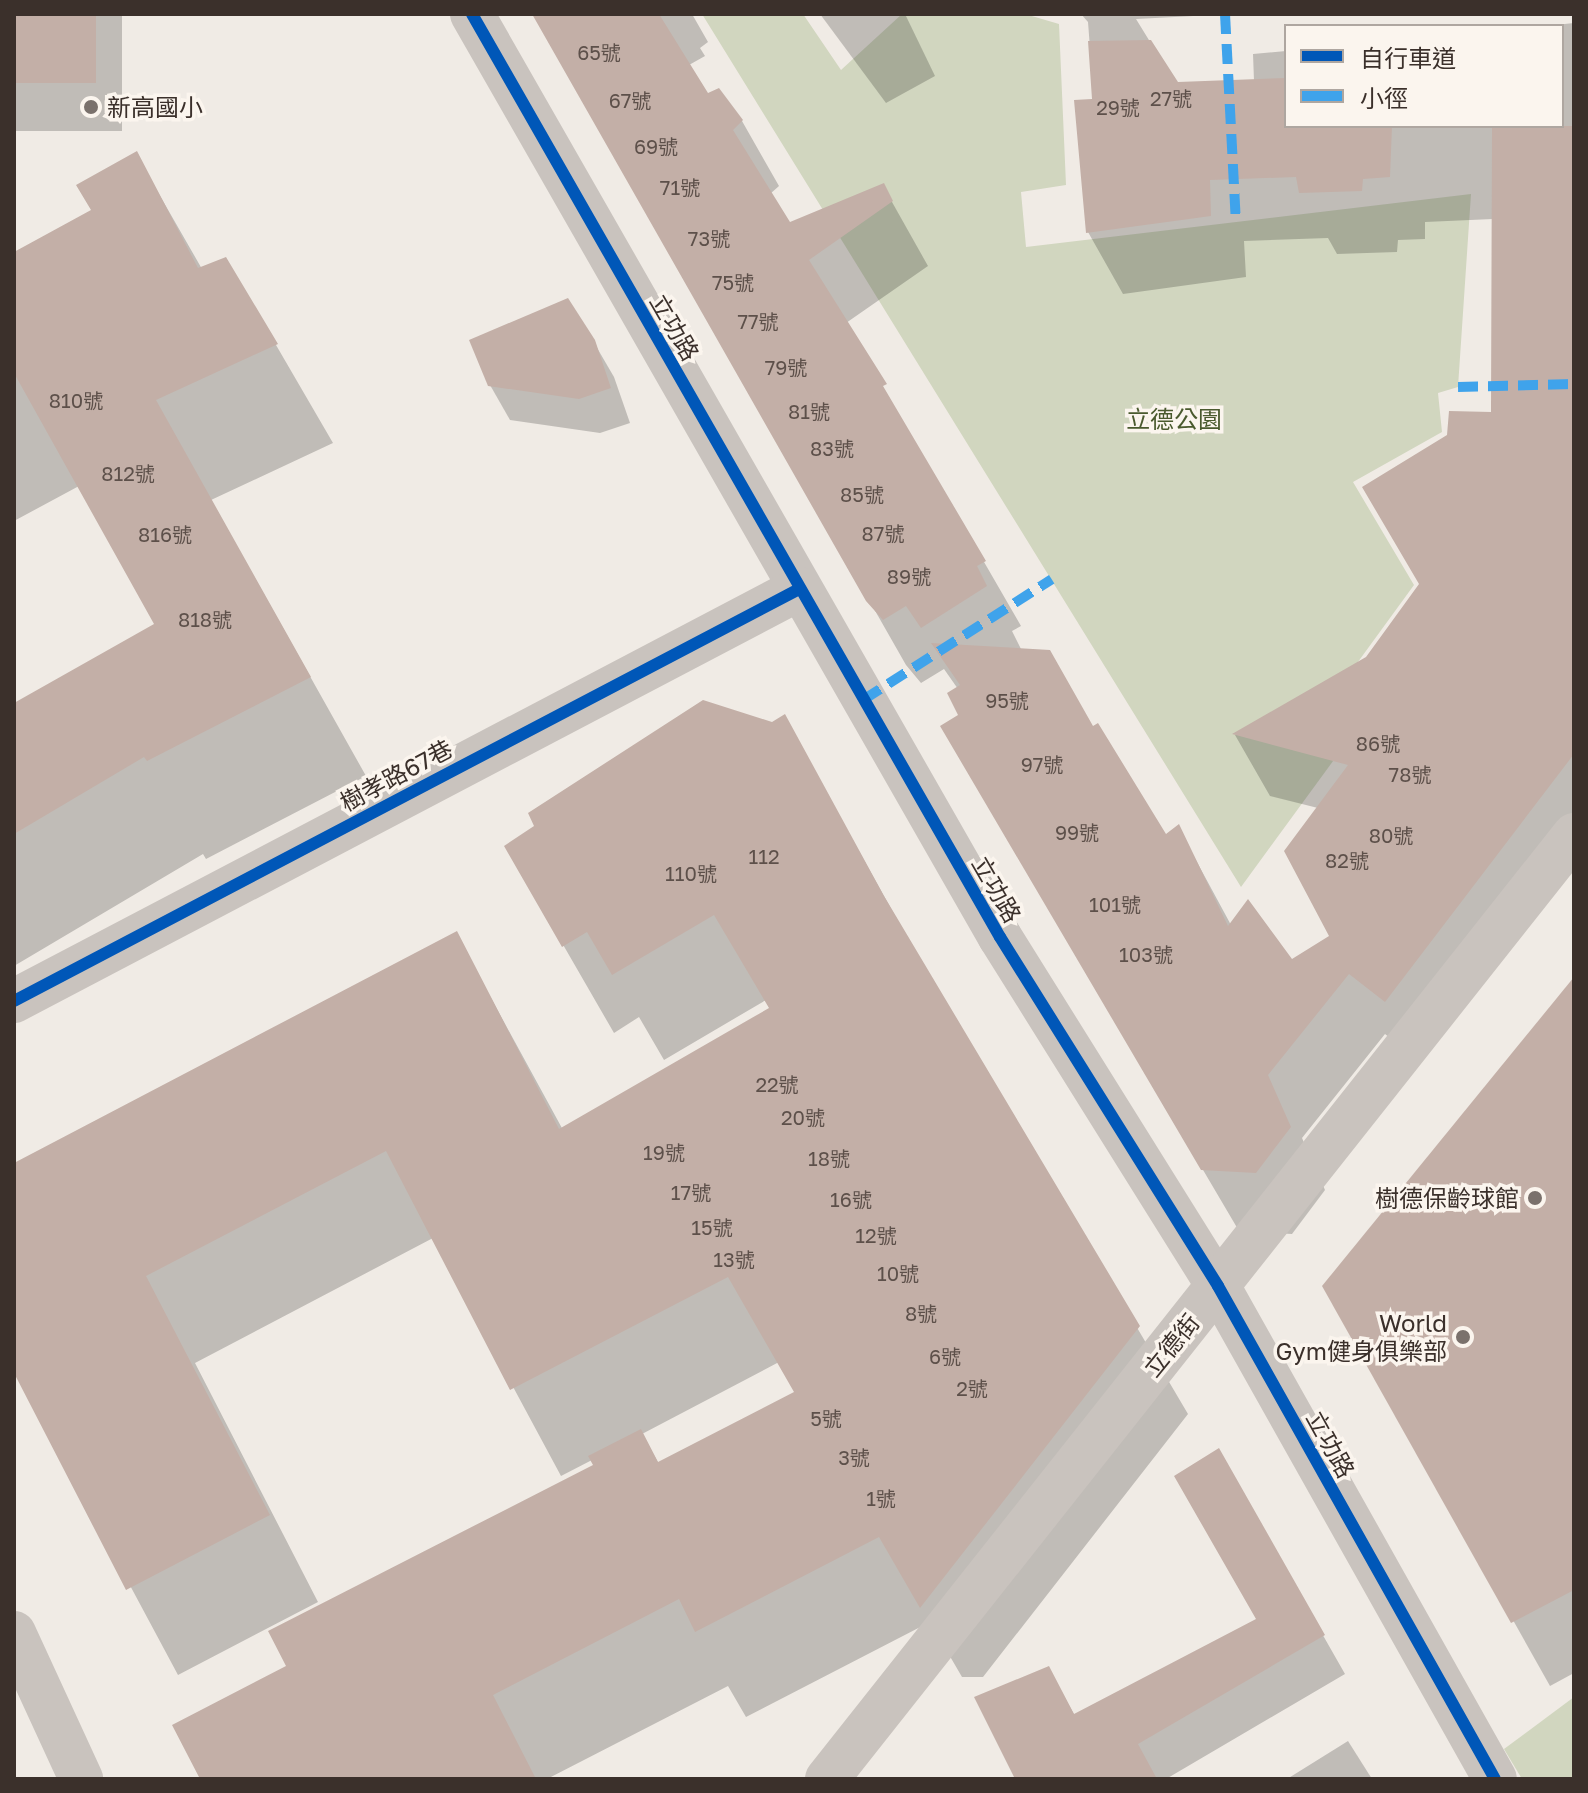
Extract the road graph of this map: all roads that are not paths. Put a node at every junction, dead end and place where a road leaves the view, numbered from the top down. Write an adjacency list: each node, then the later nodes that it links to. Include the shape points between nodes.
1 (472, 14): 2 (street, 立功路)
2 (799, 589): 4 (street, 樹孝路67巷); 5 (street, 立功路, via 1000,937)
3 (1574, 835): 5 (street, 立德街)
4 (14, 1001)
5 (1218, 1286): 8 (street, 立德街); 9 (street, 立功路)
6 (14, 1633): 7 (street)
7 (81, 1779)
8 (827, 1779)
9 (1495, 1779)

